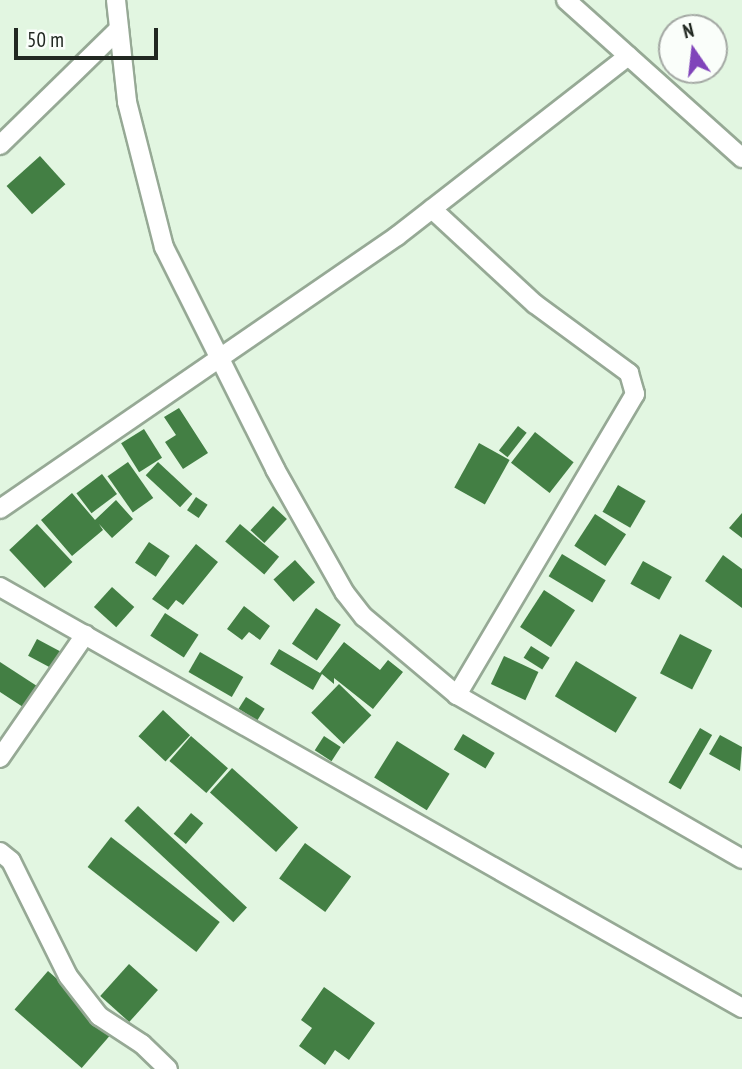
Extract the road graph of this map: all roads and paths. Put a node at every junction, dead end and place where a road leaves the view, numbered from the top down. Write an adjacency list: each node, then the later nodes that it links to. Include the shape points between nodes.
1 (116, 0): 3 (street)
2 (566, 0): 4 (street)
3 (119, 29): 5 (street); 8 (street, via 127,102 164,247)
4 (628, 56): 6 (street); 7 (street)
5 (0, 145)
6 (742, 158)
7 (432, 209): 8 (street); 12 (street, via 535,304 629,373 635,394)
8 (218, 359): 9 (street); 12 (street, via 345,593 364,617)
9 (0, 509)
10 (0, 587): 11 (street)
11 (85, 635): 13 (street); 16 (street)
12 (457, 695): 15 (street)
13 (0, 758)
14 (0, 852): 17 (street, via 11,861 68,975 99,1016 142,1044)
15 (742, 859)
16 (742, 1008)
17 (168, 1069)

